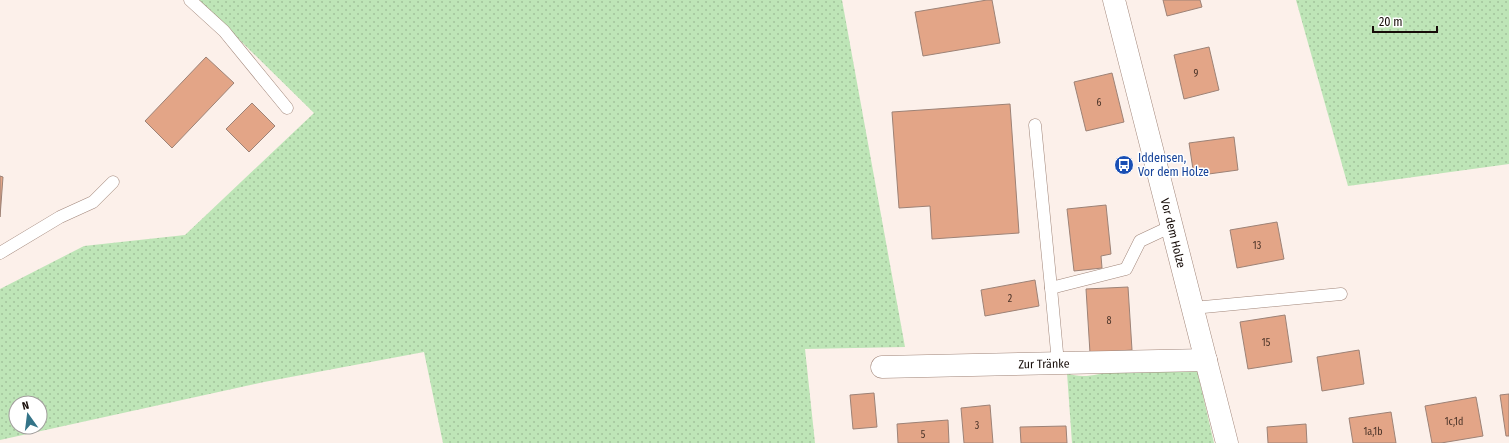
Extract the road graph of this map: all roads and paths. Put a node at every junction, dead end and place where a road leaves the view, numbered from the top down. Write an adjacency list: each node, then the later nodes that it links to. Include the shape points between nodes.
1 (190, 0): 3 (lane, via 224,31)
2 (1114, 0): 6 (street, Vor dem Holze)
3 (287, 108)
4 (1035, 125): 8 (lane)
5 (113, 182): 7 (lane, via 93,202 60,217)
6 (1172, 226): 8 (lane, via 1140,241 1126,269); 10 (street, Vor dem Holze)
7 (0, 253)
8 (1051, 288): 12 (lane)
9 (1341, 294): 10 (lane)
10 (1193, 308): 11 (street, Vor dem Holze)
11 (1206, 360): 12 (street, Zur Tränke); 14 (street, Vor dem Holze)
12 (1058, 363): 13 (street, Zur Tränke)
13 (882, 367)
14 (1226, 443)

